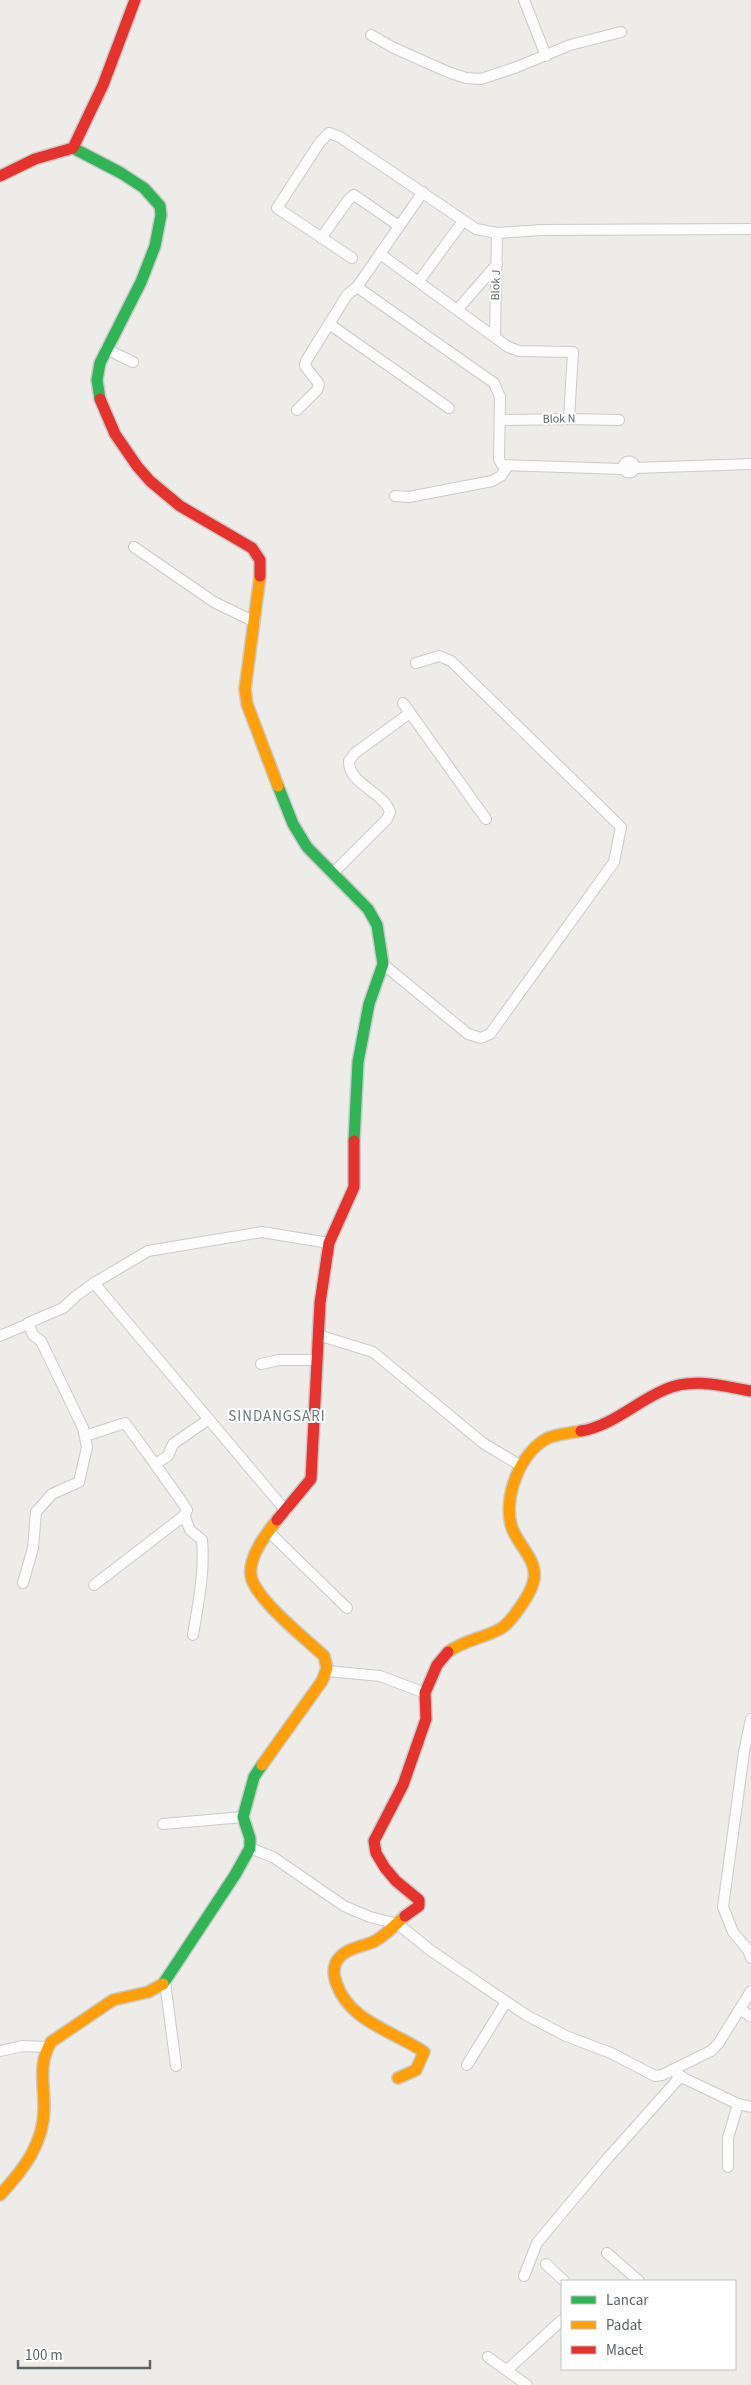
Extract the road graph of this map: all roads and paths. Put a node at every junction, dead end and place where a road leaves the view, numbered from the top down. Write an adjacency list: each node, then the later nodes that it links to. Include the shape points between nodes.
1 (135, 0): 6 (street, via 103,85)
2 (524, 0): 5 (street)
3 (621, 32): 5 (street, via 570,45)
4 (371, 35): 5 (street, via 417,59 470,79 481,79)
5 (546, 56)
6 (73, 148): 7 (street, via 31,160); 22 (street, via 136,182 153,196 162,211 162,222 142,280)
7 (0, 176)
8 (423, 192): 9 (street); 10 (street); 13 (street, via 329,133 277,208)
9 (463, 221): 12 (street, via 476,229); 17 (street)
10 (399, 226): 13 (street, via 354,196 348,199); 14 (street)
11 (751, 229): 12 (street)
12 (497, 233): 16 (street, Blok J)
13 (321, 238): 15 (street)
14 (380, 254): 17 (street); 18 (street)
15 (352, 258)
16 (497, 264): 19 (street); 21 (street, Blok J)
17 (419, 281): 19 (street)
18 (357, 287): 20 (street, via 347,295); 27 (street, via 490,379 500,397)
19 (458, 309): 21 (street)
20 (329, 324): 24 (street); 25 (street, via 305,366 320,384)
21 (495, 337): 26 (street, via 519,351 573,352)
22 (106, 349): 23 (street); 33 (street, via 98,369 97,384 100,399 125,452 152,483 174,500 257,554 261,563)
23 (134, 362)
24 (449, 408)
25 (298, 410)
26 (570, 418): 27 (street, Blok N); 28 (street, Blok N)
27 (500, 420): 30 (street, via 499,459)
28 (619, 420)
29 (751, 464): 30 (street, via 634,468 630,461 624,464 623,469)
30 (507, 467): 31 (street, via 492,481 410,497)
31 (395, 496)
32 (134, 547): 33 (street, via 214,602)
33 (254, 622): 38 (street, via 247,704 293,824 306,846)
34 (416, 663): 39 (street, via 439,656 451,661 620,827 614,862 490,1034 481,1038 468,1034)
35 (403, 703): 36 (street)
36 (410, 713): 37 (street); 38 (street, via 349,760 354,775 390,812 387,819)
37 (486, 819)
38 (333, 874): 39 (street, via 368,909 377,924)
39 (384, 964): 40 (street, via 368,1004 358,1062 354,1187)
40 (329, 1243): 41 (street, via 262,1232 148,1251); 43 (street)
41 (94, 1283): 42 (street, via 63,1308); 48 (street)
42 (28, 1324): 44 (street); 49 (street, via 32,1335 42,1342)
43 (318, 1335): 45 (street); 51 (street, via 373,1352 484,1443)
44 (0, 1336)
45 (317, 1360): 46 (street, via 279,1360); 52 (street, via 311,1479)
46 (261, 1364)
47 (751, 1391): 51 (street, via 700,1382 666,1389 595,1429 550,1437)
48 (209, 1420): 50 (street, via 174,1444 168,1456); 52 (street)
49 (85, 1436): 50 (street, via 125,1423); 55 (street, via 87,1447 79,1482 52,1494 36,1512 34,1548)
50 (155, 1464): 53 (street, via 187,1510)
51 (521, 1466): 60 (street, via 509,1507 512,1528 535,1568 533,1584 515,1614 501,1629 460,1643 444,1655)
52 (286, 1511): 54 (street)
53 (184, 1515): 56 (street); 58 (street, via 190,1530 202,1540 203,1547 202,1578)
54 (268, 1532): 57 (street); 59 (street, via 254,1558 251,1575 255,1586 259,1594 324,1656)
55 (23, 1583)
56 (94, 1585)
57 (347, 1608)
58 (193, 1635)
59 (327, 1671): 60 (street, via 380,1676); 62 (street, via 254,1777)
60 (425, 1693): 65 (street, via 426,1719 403,1785 374,1841 376,1853 385,1868 419,1900 419,1906 404,1914)
61 (751, 1719): 66 (street, via 723,1907 733,1932)
62 (243, 1817): 63 (street); 64 (street)
63 (163, 1824)
64 (250, 1848): 65 (street, via 273,1857 344,1906); 67 (street)
65 (398, 1924): 69 (street); 78 (street, via 380,1938 342,1955 335,1964 333,1975 335,1984 357,2013 424,2052 416,2070)
66 (751, 1958)
67 (166, 1982): 72 (street, via 154,1991 113,2000); 75 (street)
68 (751, 1991): 70 (street)
69 (506, 2002): 74 (street); 76 (street, via 566,2036 611,2053 655,2076)
70 (740, 2008): 71 (street); 76 (street, via 711,2051)
71 (751, 2017)
72 (47, 2047): 73 (street, via 23,2046); 82 (street, via 42,2058 44,2116 40,2133 18,2177)
73 (0, 2050)
74 (467, 2065)
75 (176, 2066)
76 (669, 2071): 77 (street)
77 (681, 2076): 79 (street); 85 (street, via 537,2243)
78 (398, 2078)
79 (738, 2104): 80 (street); 81 (street, via 728,2138)
80 (751, 2107)
81 (728, 2167)
82 (0, 2195)
83 (607, 2253): 87 (street)
84 (546, 2264): 86 (street)
85 (524, 2276)
86 (563, 2280)
87 (638, 2280)
88 (561, 2321): 90 (street)
89 (488, 2357): 90 (street)
90 (507, 2370): 91 (street)
91 (527, 2385)

